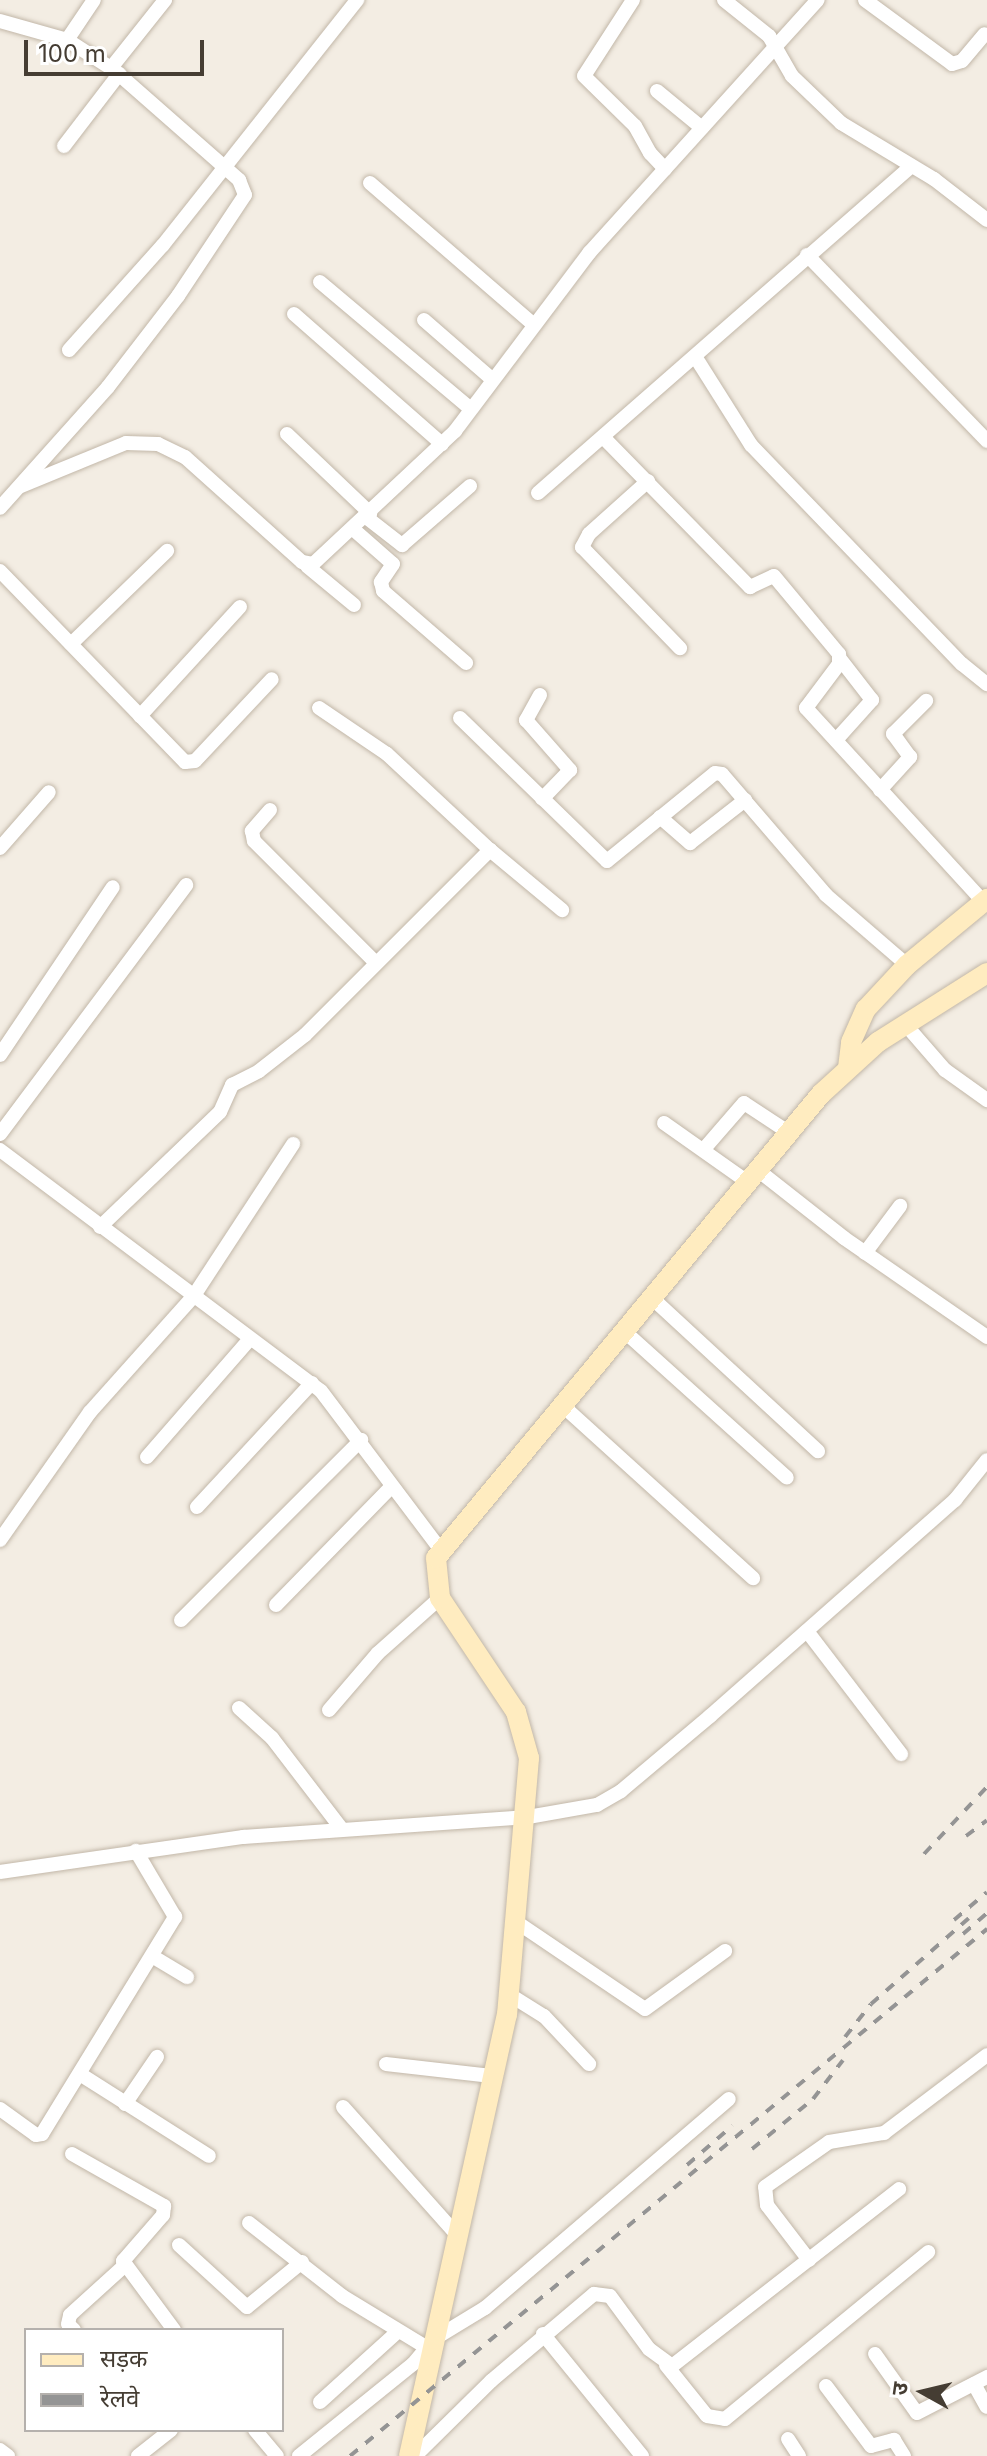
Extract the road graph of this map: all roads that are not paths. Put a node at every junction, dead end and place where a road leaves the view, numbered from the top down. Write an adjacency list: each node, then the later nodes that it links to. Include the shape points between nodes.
1 (94, 0): 10 (street)
2 (165, 0): 12 (street)
3 (357, 0): 17 (street)
4 (633, 0): 18 (street, via 584,76 640,131)
5 (724, 0): 11 (street, via 759,25)
6 (818, 0): 11 (street)
7 (865, 0): 9 (street, via 952,64 962,61)
8 (0, 21): 10 (street)
9 (985, 34)
10 (67, 40): 12 (street)
11 (777, 48): 14 (street); 16 (street, via 792,76 841,123)
12 (115, 71): 15 (street); 17 (street)
13 (657, 91): 14 (street)
14 (702, 128): 18 (street)
15 (64, 146)
16 (911, 166): 20 (street); 21 (street)
17 (226, 168): 26 (street); 35 (street, via 245,188 243,202 108,387)
18 (665, 169): 25 (street)
19 (370, 183): 25 (street)
20 (987, 220)
21 (807, 255): 27 (street); 32 (street)
22 (320, 282): 29 (street)
23 (294, 314): 33 (street)
24 (424, 320): 28 (street)
25 (534, 325): 28 (street)
26 (69, 350)
27 (696, 358): 31 (street); 51 (street, via 751,445)
28 (493, 380): 29 (street)
29 (471, 409): 33 (street)
30 (287, 434): 39 (street)
31 (604, 438): 34 (street); 37 (street)
32 (987, 441)
33 (442, 444): 39 (street)
34 (648, 481): 47 (street, via 589,534 582,547); 48 (street, via 750,587 774,576)
35 (21, 486): 38 (street); 42 (street, via 126,443 158,444 194,464)
36 (470, 486): 39 (street, via 402,545)
37 (538, 493)
38 (0, 508)
39 (368, 515): 40 (street)
40 (353, 529): 42 (street); 49 (street, via 393,564 381,582 383,591)
41 (167, 551): 46 (street)
42 (307, 566): 44 (street)
43 (0, 571): 46 (street)
44 (354, 605)
45 (240, 607): 55 (street)
46 (71, 644): 55 (street)
47 (680, 648)
48 (841, 660): 57 (street, via 806,704); 57 (street, via 872,700)
49 (466, 663)
50 (272, 679): 55 (street, via 195,761 181,760)
51 (987, 684)
52 (540, 695): 60 (street, via 526,720 570,770)
53 (926, 701): 58 (street, via 893,734 910,757)
54 (319, 708): 65 (street, via 387,754)
55 (140, 716)
56 (460, 718): 60 (street)
57 (836, 740): 58 (street)
58 (880, 790): 68 (street)
59 (49, 792): 64 (street)
60 (542, 799): 63 (street, via 607,861)
61 (745, 800): 63 (street, via 690,843); 63 (street, via 726,777 715,773); 71 (street, via 826,895)
62 (270, 810): 70 (street, via 252,831 254,841)
63 (660, 817)
64 (0, 848)
65 (490, 850): 69 (street); 70 (street)
66 (186, 885): 79 (street)
67 (113, 887): 74 (street)
68 (985, 900): 71 (street)
69 (562, 910)
70 (375, 962): 85 (street, via 305,1035 232,1085 220,1112)
71 (907, 965): 75 (street, via 861,1018)
72 (987, 973): 73 (street)
73 (905, 1024): 75 (street); 76 (street, via 945,1070)
74 (0, 1055)
75 (848, 1068): 78 (street)
76 (987, 1100)
77 (664, 1123): 81 (street)
78 (788, 1132): 81 (street, via 744,1103); 83 (street)
79 (0, 1134)
80 (293, 1144): 87 (street)
81 (704, 1149): 83 (street)
82 (0, 1150): 85 (street)
83 (754, 1177): 86 (street); 88 (street)
84 (900, 1206): 86 (street)
85 (100, 1227): 87 (street)
86 (865, 1253): 90 (street)
87 (193, 1297): 91 (street); 101 (street, via 90,1412)
88 (652, 1298): 89 (street); 95 (street)
89 (624, 1331): 93 (street); 98 (street)
90 (987, 1337)
91 (250, 1339): 92 (street); 96 (street)
92 (312, 1383): 94 (street); 100 (street)
93 (562, 1405): 102 (street); 103 (street)
94 (361, 1440): 99 (street); 106 (street)
95 (818, 1451)
96 (147, 1457)
97 (987, 1460): 107 (street, via 955,1500)
98 (787, 1478)
99 (392, 1486): 102 (street); 105 (street)
100 (197, 1507)
101 (0, 1540)
102 (440, 1549): 104 (street, via 434,1575)
103 (753, 1578)
104 (440, 1598): 109 (street, via 378,1653); 111 (street, via 525,1734)
105 (276, 1605)
106 (181, 1620)
107 (807, 1631): 110 (street); 111 (street, via 609,1800)
108 (239, 1708): 112 (street, via 272,1738)
109 (329, 1710)
110 (901, 1754)
111 (528, 1817): 112 (street); 115 (street)
112 (341, 1828): 113 (street)
113 (136, 1851): 114 (street); 117 (street, via 175,1917)
114 (0, 1872)
115 (518, 1923): 116 (street, via 645,2009); 119 (street)
116 (725, 1951)
117 (152, 1956): 118 (street); 124 (street)
118 (187, 1977)
119 (510, 1995): 123 (street, via 544,2016); 125 (street)
120 (987, 2055): 137 (street, via 884,2133 829,2142 765,2187 767,2205)
121 (157, 2057): 127 (street)
122 (386, 2064): 125 (street)
123 (589, 2064)
124 (83, 2076): 127 (street); 129 (street, via 42,2134)
125 (491, 2076): 134 (street)
126 (729, 2099): 144 (street, via 485,2308)
127 (125, 2104): 131 (street)
128 (343, 2107): 134 (street)
129 (0, 2109)
130 (72, 2154): 139 (street, via 164,2206 163,2215 127,2255)
131 (209, 2156)
132 (899, 2189): 137 (street)
133 (249, 2223): 138 (street)
134 (456, 2234): 144 (street)
135 (179, 2245): 138 (street, via 247,2307)
136 (928, 2252): 146 (street, via 725,2419 707,2416)
137 (809, 2260): 146 (street, via 677,2363)
138 (302, 2262): 142 (street)
139 (124, 2266): 140 (street, via 70,2315); 141 (street)
140 (72, 2328)
141 (172, 2328)
142 (396, 2333): 144 (street); 149 (street)
143 (543, 2334): 146 (street, via 594,2294 606,2292); 156 (street); 161 (street)
144 (430, 2343): 156 (street); 160 (street)
145 (875, 2354): 147 (street, via 917,2413)
146 (666, 2365)
147 (981, 2381): 150 (street)
148 (826, 2386): 162 (street, via 871,2446 894,2440)
149 (320, 2402)
150 (987, 2407)
151 (168, 2432): 159 (street)
152 (256, 2432): 155 (street)
153 (788, 2439): 157 (street)
154 (0, 2450): 158 (street)
155 (270, 2454)
156 (419, 2454)
157 (796, 2455)
158 (8, 2456)
159 (138, 2456)
160 (299, 2456)
161 (642, 2456)
162 (904, 2456)

